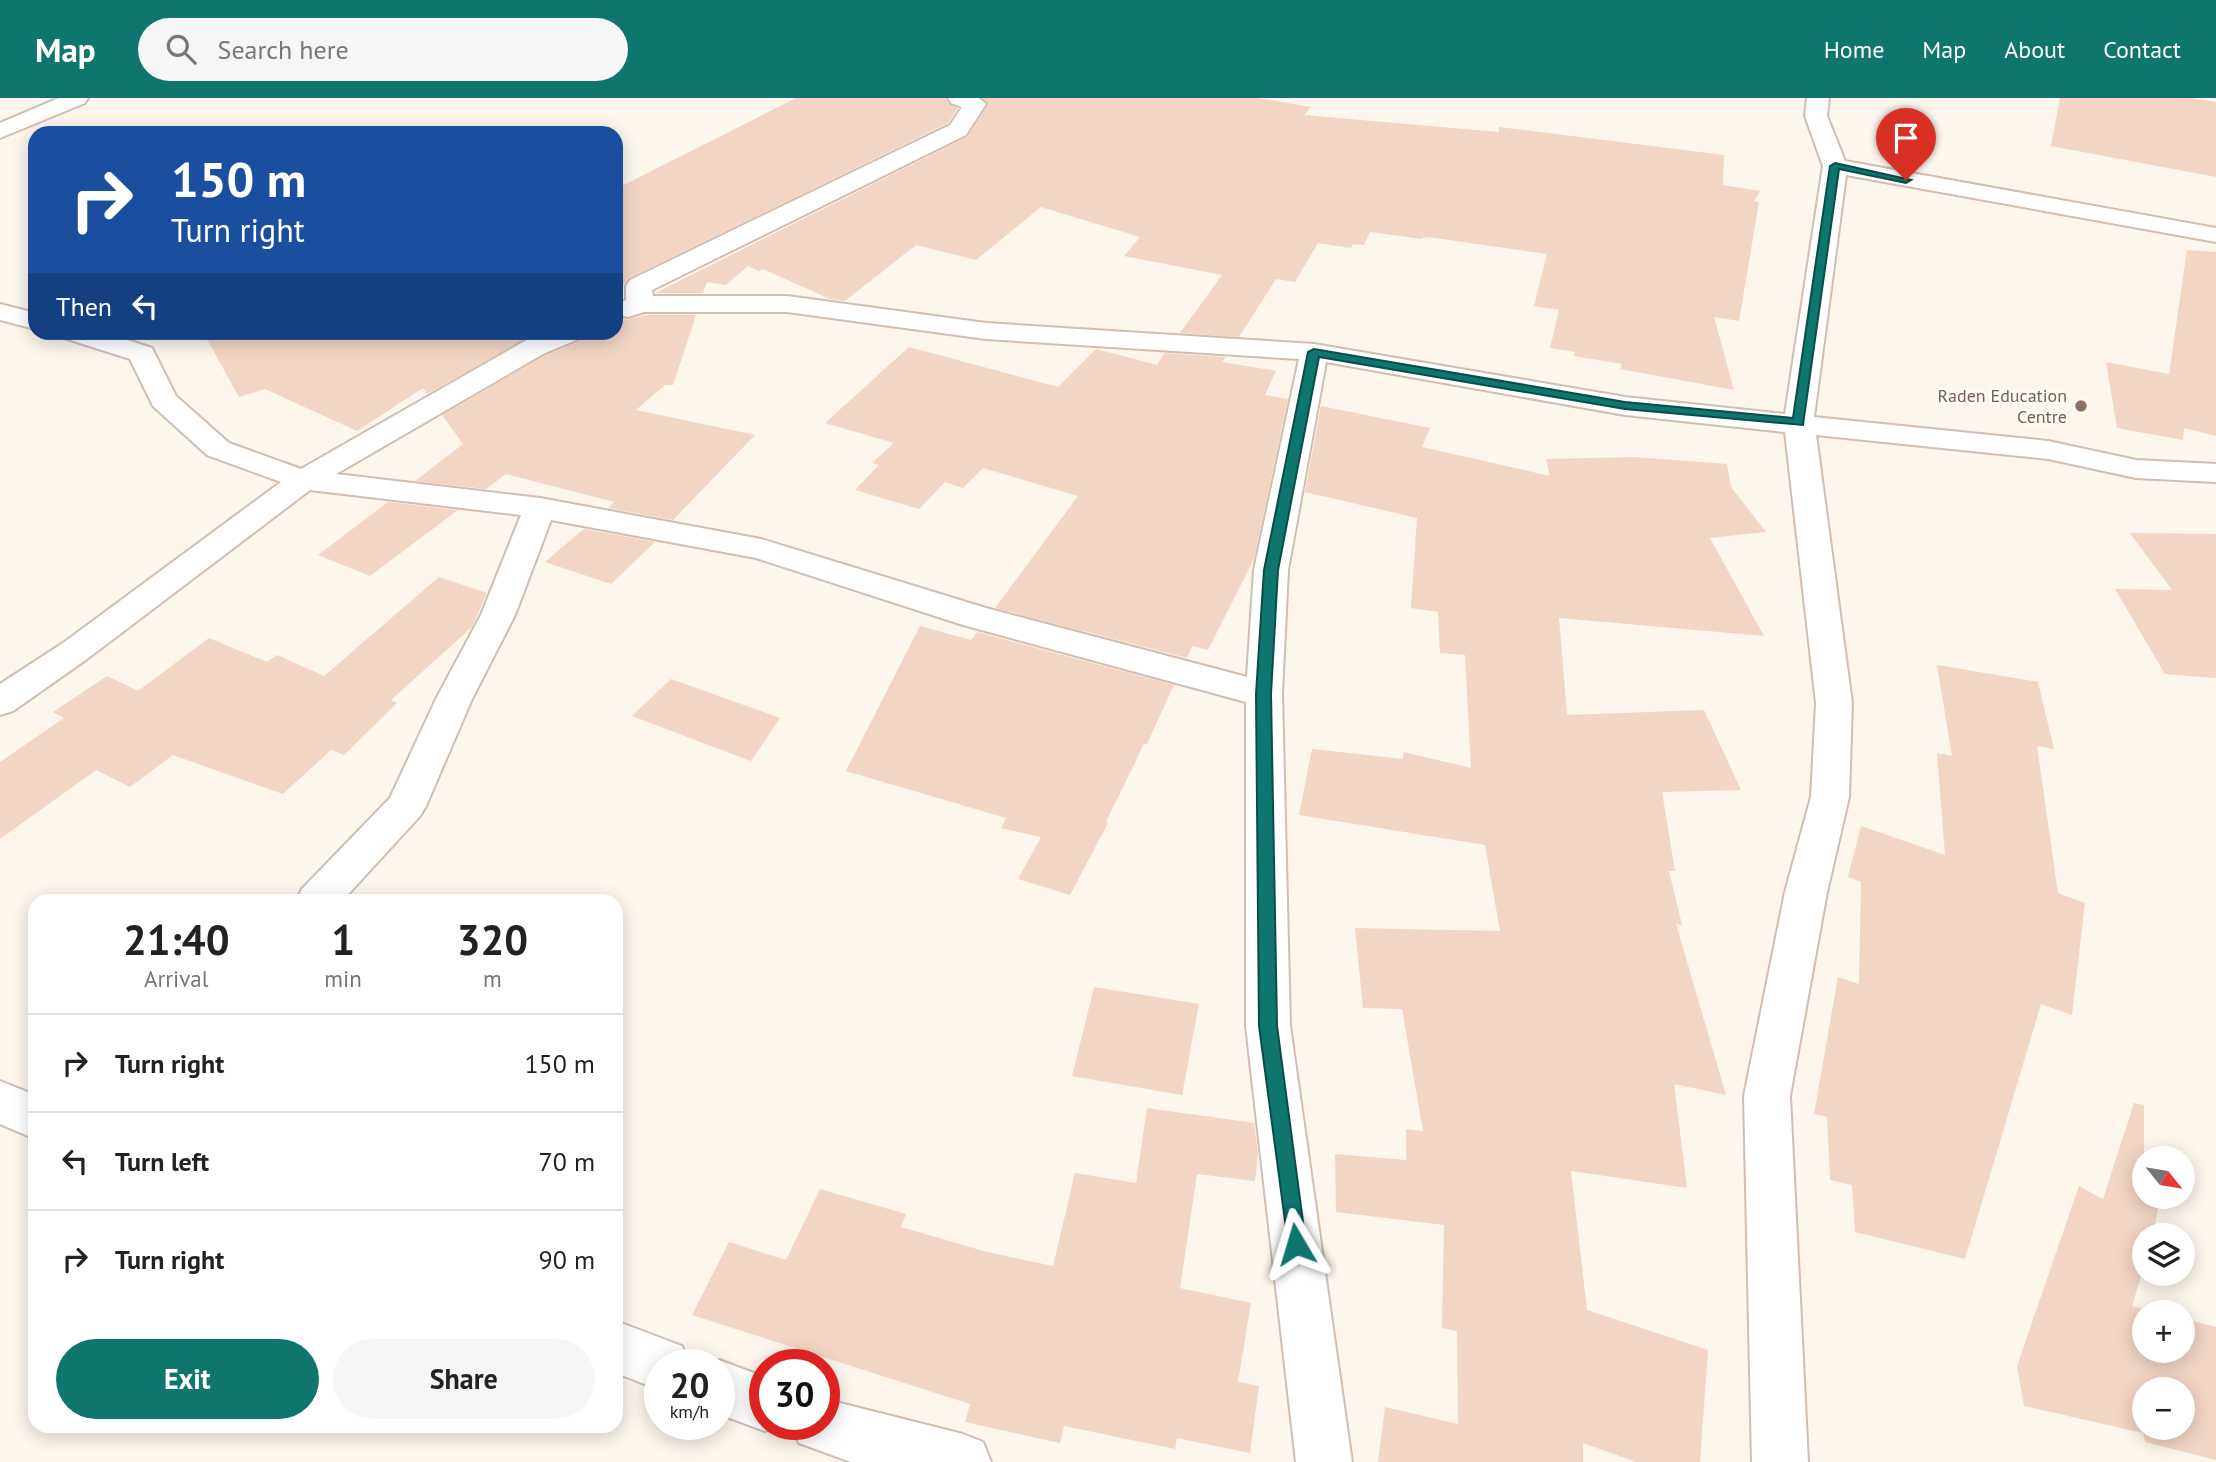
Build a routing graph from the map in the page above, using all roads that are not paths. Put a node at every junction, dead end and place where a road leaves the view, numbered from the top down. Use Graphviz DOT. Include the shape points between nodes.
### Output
graph roads {
  1 [pos="77,98"];
  2 [pos="959,98"];
  3 [pos="1818,98"];
  4 [pos="0,131"];
  5 [pos="1835,166"];
  6 [pos="2216,235"];
  7 [pos="623,283"];
  8 [pos="632,301"];
  9 [pos="0,312"];
  10 [pos="28,319"];
  11 [pos="99,340"];
  12 [pos="552,340"];
  13 [pos="1314,352"];
  14 [pos="1798,422"];
  15 [pos="2216,473"];
  16 [pos="304,480"];
  17 [pos="540,508"];
  18 [pos="1264,694"];
  19 [pos="0,702"];
  20 [pos="324,894"];
  21 [pos="0,1101"];
  22 [pos="28,1115"];
  23 [pos="623,1350"];
  24 [pos="644,1358"];
  25 [pos="832,1440"];
  26 [pos="963,1462"];
  27 [pos="1324,1462"];
  28 [pos="1780,1462"];
  1 -- 4 [label="street"];
  2 -- 8 [label="street" via="975,104 958,130"];
  3 -- 5 [label="street" via="1816,116"];
  5 -- 6 [label="street"];
  5 -- 14 [label="street"];
  7 -- 8 [label="street"];
  8 -- 13 [label="street" via="787,304 986,331"];
  9 -- 10 [label="street"];
  11 -- 16 [label="street" via="142,354 163,400 218,449"];
  12 -- 16 [label="street"];
  13 -- 14 [label="street" via="1625,406"];
  13 -- 18 [label="street" via="1271,570"];
  14 -- 15 [label="street" via="2048,450 2136,469"];
  14 -- 28 [label="street" via="1834,703 1830,797 1766,1096"];
  16 -- 17 [label="street"];
  16 -- 19 [label="street"];
  17 -- 18 [label="street" via="761,549 975,617"];
  17 -- 20 [label="street" via="498,615 406,806"];
  18 -- 27 [label="street" via="1268,1026"];
  21 -- 22 [label="street"];
  23 -- 24 [label="street"];
  25 -- 26 [label="street"];
}
